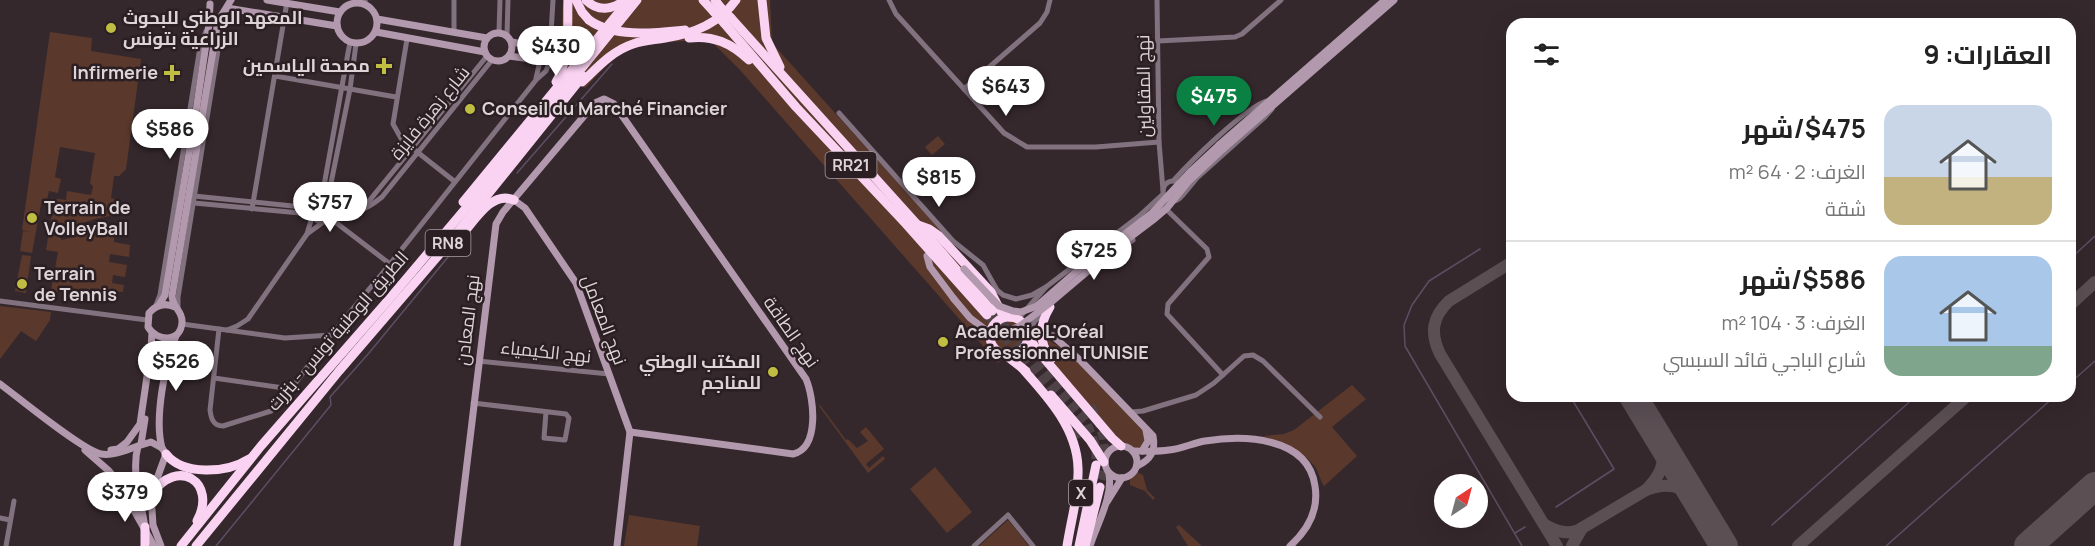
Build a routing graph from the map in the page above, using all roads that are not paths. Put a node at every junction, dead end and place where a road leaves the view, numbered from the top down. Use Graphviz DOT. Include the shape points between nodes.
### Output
graph roads {
  1 [pos="231,0"];
  2 [pos="267,0"];
  3 [pos="454,0"];
  4 [pos="500,0"];
  5 [pos="508,0"];
  6 [pos="553,0"];
  7 [pos="568,0"];
  8 [pos="576,0"];
  9 [pos="586,0"];
  10 [pos="627,0"];
  11 [pos="637,0"];
  12 [pos="645,0"];
  13 [pos="703,0"];
  14 [pos="731,0"];
  15 [pos="736,0"];
  16 [pos="762,0"];
  17 [pos="889,0"];
  18 [pos="1050,0"];
  19 [pos="1157,0"];
  20 [pos="1281,0"];
  21 [pos="1386,0"];
  22 [pos="1394,0"];
  23 [pos="209,2"];
  24 [pos="287,2"];
  25 [pos="362,2"];
  26 [pos="717,6"];
  27 [pos="225,9"];
  28 [pos="340,12"];
  29 [pos="285,17"];
  30 [pos="377,19"];
  31 [pos="728,20"];
  32 [pos="337,26"];
  33 [pos="376,32"];
  34 [pos="454,32"];
  35 [pos="503,34"];
  36 [pos="215,37"];
  37 [pos="487,38"];
  38 [pos="665,38"];
  39 [pos="407,39"];
  40 [pos="1158,41"];
  41 [pos="512,42"];
  42 [pos="353,43"];
  43 [pos="546,49"];
  44 [pos="488,56"];
  45 [pos="509,57"];
  46 [pos="551,59"];
  47 [pos="539,61"];
  48 [pos="275,76"];
  49 [pos="536,80"];
  50 [pos="346,89"];
  51 [pos="964,89"];
  52 [pos="569,94"];
  53 [pos="396,97"];
  54 [pos="600,100"];
  55 [pos="1273,102"];
  56 [pos="808,105"];
  57 [pos="796,107"];
  58 [pos="537,111"];
  59 [pos="838,113"];
  60 [pos="1159,142"];
  61 [pos="1221,147"];
  62 [pos="415,151"];
  63 [pos="1160,171"];
  64 [pos="1173,181"];
  65 [pos="454,182"];
  66 [pos="1163,192"];
  67 [pos="1183,195"];
  68 [pos="194,196"];
  69 [pos="514,200"];
  70 [pos="1177,201"];
  71 [pos="194,203"];
  72 [pos="324,203"];
  73 [pos="253,205"];
  74 [pos="1168,211"];
  75 [pos="312,213"];
  76 [pos="331,215"];
  77 [pos="322,223"];
  78 [pos="906,224"];
  79 [pos="917,225"];
  80 [pos="307,234"];
  81 [pos="932,241"];
  82 [pos="443,250"];
  83 [pos="428,253"];
  84 [pos="927,256"];
  85 [pos="390,264"];
  86 [pos="983,265"];
  87 [pos="974,274"];
  88 [pos="994,286"];
  89 [pos="1046,287"];
  90 [pos="0,301"];
  91 [pos="156,306"];
  92 [pos="1050,307"];
  93 [pos="177,309"];
  94 [pos="1013,318"];
  95 [pos="147,321"];
  96 [pos="182,324"];
  97 [pos="223,330"];
  98 [pos="991,330"];
  99 [pos="153,335"];
  100 [pos="331,335"];
  101 [pos="1028,335"];
  102 [pos="1053,336"];
  103 [pos="174,337"];
  104 [pos="1004,354"];
  105 [pos="478,361"];
  106 [pos="1022,368"];
  107 [pos="609,374"];
  108 [pos="1223,375"];
  109 [pos="214,378"];
  110 [pos="0,384"];
  111 [pos="291,389"];
  112 [pos="473,403"];
  113 [pos="1091,406"];
  114 [pos="1149,409"];
  115 [pos="546,412"];
  116 [pos="1131,412"];
  117 [pos="1320,417"];
  118 [pos="1144,425"];
  119 [pos="630,432"];
  120 [pos="75,439"];
  121 [pos="1079,440"];
  122 [pos="84,444"];
  123 [pos="139,445"];
  124 [pos="261,446"];
  125 [pos="1121,446"];
  126 [pos="1154,450"];
  127 [pos="164,451"];
  128 [pos="1132,451"];
  129 [pos="1142,451"];
  130 [pos="1100,463"];
  131 [pos="1137,466"];
  132 [pos="1109,473"];
  133 [pos="1122,478"];
  134 [pos="1100,486"];
  135 [pos="151,495"];
  136 [pos="128,497"];
  137 [pos="14,501"];
  138 [pos="1104,507"];
  139 [pos="0,518"];
  140 [pos="10,520"];
  141 [pos="216,522"];
  142 [pos="145,527"];
  143 [pos="190,535"];
  144 [pos="145,543"];
  145 [pos="6,546"];
  146 [pos="154,546"];
  147 [pos="161,546"];
  148 [pos="181,546"];
  149 [pos="196,546"];
  150 [pos="201,546"];
  151 [pos="457,546"];
  152 [pos="617,546"];
  153 [pos="974,546"];
  154 [pos="1033,546"];
  155 [pos="1066,546"];
  156 [pos="1071,546"];
  157 [pos="1079,546"];
  158 [pos="1085,546"];
  159 [pos="1090,546"];
  160 [pos="1290,546"];
  1 -- 27 [label="street"];
  2 -- 24 [label="street"];
  3 -- 34 [label="street"];
  4 -- 35 [label="street"];
  5 -- 35 [label="street"];
  6 -- 43 [label="street" via="551,38"];
  7 -- 58 [label="highway" via="565,62"];
  8 -- 14 [label="highway, bridge" via="589,20 616,32 685,30 714,17"];
  9 -- 10 [label="highway" via="604,9"];
  10 -- 58 [label="highway, RN8"];
  11 -- 83 [label="highway, الطريق الوطنية تونس - بنزرت / RN8"];
  12 -- 52 [label="highway, الطريق الوطنية تونس - بنزرت / RN8"];
  13 -- 26 [label="highway, RR21"];
  15 -- 38 [label="highway" via="713,23"];
  16 -- 56 [label="highway" via="763,27 770,51"];
  17 -- 51 [label="street" via="896,14"];
  18 -- 51 [label="street" via="1040,23"];
  19 -- 40 [label="street, نهج المقاولين"];
  20 -- 40 [label="street" via="1234,37"];
  21 -- 55 [label="street"];
  22 -- 55 [label="street"];
  23 -- 27 [label="street" via="216,9"];
  23 -- 91 [label="street" via="209,24 165,295"];
  24 -- 28 [label="street"];
  24 -- 29 [label="street"];
  25 -- 28 [label="street"];
  25 -- 30 [label="street"];
  26 -- 31 [label="highway, RR21, bridge"];
  27 -- 29 [label="street"];
  27 -- 36 [label="street"];
  28 -- 32 [label="street"];
  29 -- 32 [label="street"];
  29 -- 48 [label="street"];
  30 -- 33 [label="street"];
  30 -- 34 [label="street"];
  31 -- 56 [label="highway, RR21"];
  31 -- 57 [label="highway, RR21"];
  32 -- 42 [label="street" via="344,39"];
  33 -- 39 [label="street"];
  33 -- 42 [label="street" via="368,41"];
  34 -- 37 [label="street"];
  35 -- 37 [label="street"];
  35 -- 41 [label="street"];
  36 -- 68 [label="street" via="218,50"];
  36 -- 93 [label="street" via="174,284 172,301"];
  37 -- 44 [label="street" via="484,47"];
  38 -- 52 [label="highway" via="644,40 621,49"];
  38 -- 57 [label="highway" via="710,37 728,44 739,50"];
  39 -- 44 [label="street"];
  39 -- 53 [label="street"];
  40 -- 60 [label="street, نهج المقاولين"];
  41 -- 43 [label="street"];
  41 -- 45 [label="street"];
  42 -- 50 [label="street"];
  43 -- 46 [label="street"];
  43 -- 47 [label="street" via="537,53"];
  44 -- 45 [label="street" via="501,61"];
  44 -- 62 [label="street, شارع زهرة فايزة"];
  45 -- 47 [label="street"];
  46 -- 47 [label="street"];
  46 -- 49 [label="street"];
  47 -- 49 [label="street"];
  48 -- 50 [label="street"];
  48 -- 73 [label="street"];
  49 -- 65 [label="street"];
  50 -- 53 [label="street"];
  50 -- 72 [label="street"];
  51 -- 60 [label="street" via="1004,133 1027,147"];
  52 -- 82 [label="highway, الطريق الوطنية تونس - بنزرت / RN8"];
  53 -- 62 [label="street" via="393,124 397,135"];
  54 -- 69 [label="street, نهج المعادن"];
  54 -- 119 [label="street, نهج الطاقة" via="614,104 806,379 811,398 810,438 804,449 793,454"];
  55 -- 61 [label="street"];
  55 -- 64 [label="street" via="1262,103 1248,112"];
  55 -- 67 [label="street" via="1264,118"];
  56 -- 79 [label="highway, RR21"];
  57 -- 78 [label="highway, RR21"];
  58 -- 83 [label="highway, RN8" via="438,233"];
  59 -- 86 [label="street" via="953,241"];
  60 -- 63 [label="street, نهج المقاولين"];
  61 -- 81 [label="street, bridge" via="1191,171 1152,213 1037,306 1021,312 999,306"];
  61 -- 84 [label="street, bridge" via="1167,208 1020,326 1008,331 986,330 970,318 930,267"];
  62 -- 65 [label="street"];
  62 -- 76 [label="street, شارع زهرة فايزة" via="371,206 345,216"];
  63 -- 64 [label="street"];
  63 -- 66 [label="street, نهج المقاولين"];
  64 -- 66 [label="street" via="1165,184"];
  64 -- 67 [label="street" via="1182,186"];
  65 -- 85 [label="street"];
  66 -- 70 [label="street" via="1169,201"];
  66 -- 89 [label="street" via="1138,217"];
  67 -- 70 [label="street"];
  68 -- 71 [label="street"];
  68 -- 73 [label="street"];
  69 -- 82 [label="highway" via="493,201"];
  69 -- 105 [label="street, نهج المعادن" via="499,218 495,231"];
  69 -- 107 [label="street, نهج المعامل" via="525,208 574,279"];
  70 -- 74 [label="street"];
  71 -- 73 [label="street"];
  71 -- 93 [label="street"];
  72 -- 75 [label="street"];
  72 -- 76 [label="street"];
  73 -- 75 [label="street"];
  74 -- 92 [label="street"];
  74 -- 108 [label="street" via="1208,249 1209,257 1168,304 1167,314"];
  75 -- 77 [label="street"];
  75 -- 80 [label="street"];
  76 -- 77 [label="street, شارع زهرة فايزة"];
  76 -- 85 [label="street"];
  77 -- 80 [label="street, شارع زهرة فايزة"];
  78 -- 81 [label="highway, RR21" via="989,313"];
  78 -- 84 [label="highway"];
  79 -- 81 [label="highway, RR21"];
  79 -- 87 [label="highway" via="939,236"];
  80 -- 97 [label="street" via="248,319"];
  82 -- 141 [label="highway, الطريق الوطنية تونس - بنزرت / RN8"];
  83 -- 124 [label="highway, الطريق الوطنية تونس - بنزرت / RN8"];
  84 -- 98 [label="highway"];
  85 -- 100 [label="street"];
  86 -- 87 [label="highway"];
  86 -- 88 [label="street"];
  87 -- 88 [label="highway"];
  87 -- 94 [label="highway" via="991,292 1001,312"];
  88 -- 89 [label="street" via="1003,295 1016,299"];
  89 -- 94 [label="street"];
  90 -- 95 [label="street"];
  91 -- 93 [label="street" via="170,304"];
  91 -- 95 [label="street"];
  92 -- 101 [label="street" via="1035,321"];
  92 -- 113 [label="highway" via="1041,330 1044,347"];
  93 -- 96 [label="street"];
  94 -- 98 [label="highway" via="998,321"];
  94 -- 101 [label="highway" via="1025,327"];
  95 -- 99 [label="street"];
  96 -- 97 [label="street"];
  96 -- 103 [label="street"];
  97 -- 100 [label="street" via="285,338"];
  97 -- 109 [label="street"];
  98 -- 104 [label="highway" via="992,345"];
  99 -- 103 [label="street" via="163,339"];
  99 -- 122 [label="street" via="137,430 118,449"];
  99 -- 123 [label="street" via="156,354"];
  100 -- 111 [label="street"];
  101 -- 104 [label="highway" via="1020,351"];
  101 -- 125 [label="highway"];
  102 -- 116 [label="street"];
  103 -- 127 [label="street" via="159,416"];
  104 -- 106 [label="highway, X"];
  105 -- 107 [label="street, نهج الكيمياء"];
  105 -- 112 [label="street, نهج المعادن"];
  106 -- 130 [label="highway, X" via="1056,399 1090,440"];
  106 -- 155 [label="highway" via="1066,425 1076,451 1078,479"];
  107 -- 119 [label="street, نهج المعامل"];
  108 -- 114 [label="street" via="1196,395"];
  108 -- 117 [label="street" via="1244,356 1258,357"];
  109 -- 111 [label="street"];
  109 -- 111 [label="street" via="210,410 213,422 219,426 269,412"];
  110 -- 120 [label="street"];
  112 -- 115 [label="street"];
  112 -- 151 [label="street, نهج المعادن"];
  114 -- 116 [label="street"];
  114 -- 118 [label="street"];
  115 -- 115 [label="street" via="568,416 565,440 544,438"];
  116 -- 118 [label="street"];
  118 -- 126 [label="street" via="1153,436"];
  118 -- 129 [label="street" via="1148,441"];
  119 -- 152 [label="street"];
  120 -- 122 [label="street"];
  120 -- 136 [label="street" via="109,471"];
  121 -- 156 [label="highway, X" via="1084,470"];
  122 -- 123 [label="street" via="99,454"];
  123 -- 127 [label="street" via="152,442"];
  123 -- 142 [label="street" via="135,471"];
  124 -- 127 [label="highway" via="241,464 217,469 183,467 171,461"];
  124 -- 143 [label="highway, الطريق الوطنية تونس - بنزرت / RN8"];
  125 -- 128 [label="street"];
  125 -- 130 [label="street" via="1110,450"];
  126 -- 129 [label="street"];
  126 -- 131 [label="street" via="1148,460"];
  126 -- 160 [label="street" via="1232,439 1278,444 1294,451 1310,468 1316,500 1309,525"];
  127 -- 135 [label="street"];
  128 -- 129 [label="street"];
  128 -- 131 [label="street"];
  130 -- 132 [label="street"];
  130 -- 157 [label="highway, X"];
  131 -- 133 [label="street" via="1130,476"];
  132 -- 133 [label="street"];
  132 -- 138 [label="street"];
  133 -- 138 [label="street"];
  134 -- 158 [label="highway"];
  135 -- 143 [label="highway" via="172,476 187,477 198,484 203,509"];
  135 -- 147 [label="street" via="153,525"];
  136 -- 142 [label="street"];
  136 -- 144 [label="street"];
  137 -- 140 [label="street"];
  138 -- 159 [label="street"];
  139 -- 140 [label="street"];
  140 -- 145 [label="street"];
  141 -- 149 [label="highway, الطريق الوطنية تونس - بنزرت / RN8"];
  141 -- 150 [label="highway"];
  142 -- 144 [label="highway"];
  142 -- 146 [label="street"];
  143 -- 148 [label="highway, الطريق الوطنية تونس - بنزرت / RN8"];
  153 -- 154 [label="street" via="1008,515"];
}
